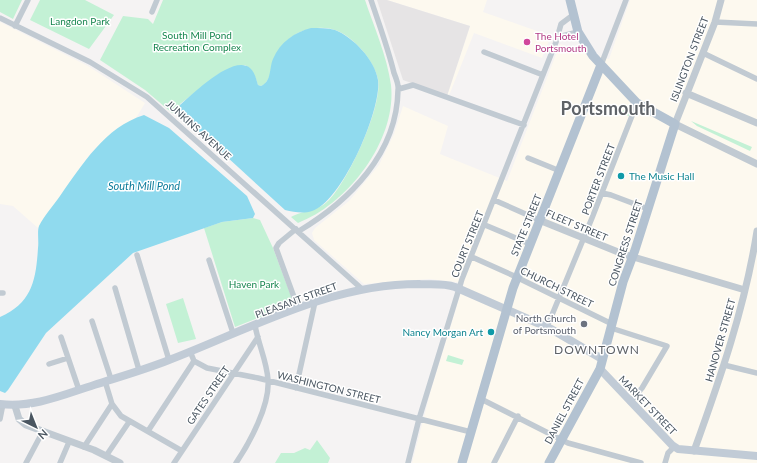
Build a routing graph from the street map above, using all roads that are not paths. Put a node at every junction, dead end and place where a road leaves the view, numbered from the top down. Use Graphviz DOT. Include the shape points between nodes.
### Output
graph roads {
  1 [pos="28,0"];
  2 [pos="157,0"];
  3 [pos="370,0"];
  4 [pos="570,0"];
  5 [pos="626,0"];
  6 [pos="721,0"];
  7 [pos="152,12"];
  8 [pos="573,15"];
  9 [pos="0,18"];
  10 [pos="715,22"];
  11 [pos="757,24"];
  12 [pos="16,26"];
  13 [pos="578,32"];
  14 [pos="558,36"];
  15 [pos="484,52"];
  16 [pos="703,53"];
  17 [pos="601,65"];
  18 [pos="757,72"];
  19 [pos="543,75"];
  20 [pos="612,77"];
  21 [pos="756,78"];
  22 [pos="593,86"];
  23 [pos="399,90"];
  24 [pos="686,94"];
  25 [pos="637,103"];
  26 [pos="757,123"];
  27 [pos="675,124"];
  28 [pos="524,125"];
  29 [pos="528,158"];
  30 [pos="757,164"];
  31 [pos="560,171"];
  32 [pos="602,193"];
  33 [pos="494,200"];
  34 [pos="648,209"];
  35 [pos="539,220"];
  36 [pos="485,225"];
  37 [pos="298,230"];
  38 [pos="757,231"];
  39 [pos="584,239"];
  40 [pos="530,244"];
  41 [pos="755,251"];
  42 [pos="137,255"];
  43 [pos="472,257"];
  44 [pos="632,257"];
  45 [pos="209,260"];
  46 [pos="517,277"];
  47 [pos="115,288"];
  48 [pos="459,288"];
  49 [pos="362,289"];
  50 [pos="745,290"];
  51 [pos="559,298"];
  52 [pos="315,302"];
  53 [pos="298,308"];
  54 [pos="508,309"];
  55 [pos="92,321"];
  56 [pos="255,325"];
  57 [pos="612,326"];
  58 [pos="547,327"];
  59 [pos="233,333"];
  60 [pos="61,337"];
  61 [pos="258,337"];
  62 [pos="190,351"];
  63 [pos="68,358"];
  64 [pos="602,359"];
  65 [pos="169,360"];
  66 [pos="194,361"];
  67 [pos="49,364"];
  68 [pos="724,365"];
  69 [pos="600,369"];
  70 [pos="139,370"];
  71 [pos="234,373"];
  72 [pos="757,373"];
  73 [pos="108,380"];
  74 [pos="269,382"];
  75 [pos="296,388"];
  76 [pos="79,390"];
  77 [pos="481,399"];
  78 [pos="630,402"];
  79 [pos="2,404"];
  80 [pos="112,404"];
  81 [pos="15,406"];
  82 [pos="518,416"];
  83 [pos="0,419"];
  84 [pos="419,419"];
  85 [pos="129,422"];
  86 [pos="148,431"];
  87 [pos="42,432"];
  88 [pos="471,432"];
  89 [pos="561,439"];
  90 [pos="69,442"];
  91 [pos="84,446"];
  92 [pos="674,447"];
  93 [pos="182,451"];
  94 [pos="694,451"];
  95 [pos="106,456"];
  96 [pos="757,456"];
  97 [pos="116,462"];
  98 [pos="26,463"];
  99 [pos="60,463"];
  100 [pos="174,463"];
  101 [pos="236,463"];
  102 [pos="408,463"];
  103 [pos="462,463"];
  104 [pos="494,463"];
  105 [pos="549,463"];
  106 [pos="641,463"];
  107 [pos="665,463"];
  1 -- 12 [label="street"];
  2 -- 7 [label="street"];
  3 -- 23 [label="street"];
  4 -- 8 [label="main road"];
  5 -- 17 [label="street, STATE STREET"];
  6 -- 10 [label="street, ISLINGTON STREET"];
  8 -- 13 [label="main road"];
  8 -- 14 [label="street, COURT STREET" via="560,24"];
  9 -- 12 [label="street, JUNKINS AVENUE"];
  10 -- 11 [label="street"];
  10 -- 16 [label="street, ISLINGTON STREET"];
  12 -- 37 [label="street, JUNKINS AVENUE" via="90,62 147,97"];
  13 -- 14 [label="street"];
  13 -- 17 [label="main road"];
  14 -- 19 [label="street, COURT STREET"];
  15 -- 19 [label="street"];
  16 -- 21 [label="street"];
  16 -- 24 [label="street, ISLINGTON STREET"];
  17 -- 20 [label="main road"];
  17 -- 22 [label="main road, STATE STREET"];
  18 -- 21 [label="street"];
  19 -- 28 [label="street, COURT STREET"];
  20 -- 22 [label="main road" via="604,75"];
  20 -- 25 [label="main road"];
  22 -- 31 [label="main road, STATE STREET"];
  23 -- 28 [label="street" via="412,86"];
  23 -- 37 [label="street" via="390,131 370,170 356,188 339,203"];
  24 -- 26 [label="street"];
  24 -- 27 [label="street, ISLINGTON STREET"];
  25 -- 27 [label="main road"];
  25 -- 32 [label="street, PORTER STREET"];
  27 -- 30 [label="street"];
  27 -- 34 [label="main road, CONGRESS STREET"];
  28 -- 33 [label="street, COURT STREET"];
  29 -- 31 [label="street"];
  31 -- 35 [label="main road, STATE STREET"];
  32 -- 34 [label="street"];
  32 -- 39 [label="street, PORTER STREET"];
  33 -- 35 [label="street, FLEET STREET"];
  33 -- 36 [label="street, COURT STREET"];
  34 -- 44 [label="main road, CONGRESS STREET"];
  35 -- 39 [label="street, FLEET STREET"];
  35 -- 40 [label="main road, STATE STREET"];
  36 -- 40 [label="street"];
  36 -- 43 [label="street, COURT STREET"];
  37 -- 49 [label="street, JUNKINS AVENUE"];
  37 -- 53 [label="street" via="276,248"];
  38 -- 41 [label="street, HANOVER STREET"];
  39 -- 44 [label="street, FLEET STREET"];
  39 -- 51 [label="street, PORTER STREET"];
  40 -- 46 [label="main road, STATE STREET"];
  41 -- 50 [label="street, HANOVER STREET"];
  42 -- 65 [label="street"];
  43 -- 46 [label="street, CHURCH STREET"];
  43 -- 48 [label="street, COURT STREET"];
  44 -- 50 [label="street, FLEET STREET"];
  44 -- 57 [label="main road, CONGRESS STREET"];
  45 -- 59 [label="street"];
  46 -- 51 [label="street, CHURCH STREET"];
  46 -- 54 [label="main road, STATE STREET"];
  47 -- 70 [label="street"];
  48 -- 49 [label="main road, PLEASANT STREET" via="410,284"];
  48 -- 54 [label="main road, PLEASANT STREET"];
  48 -- 84 [label="street, COURT STREET"];
  49 -- 52 [label="main road, PLEASANT STREET"];
  50 -- 68 [label="street, HANOVER STREET"];
  51 -- 57 [label="street, CHURCH STREET"];
  51 -- 58 [label="street, PORTER STREET"];
  52 -- 53 [label="main road, PLEASANT STREET"];
  52 -- 75 [label="street"];
  53 -- 56 [label="main road, PLEASANT STREET"];
  54 -- 58 [label="main road, PLEASANT STREET"];
  54 -- 77 [label="main road, STATE STREET"];
  55 -- 73 [label="street"];
  56 -- 59 [label="main road, PLEASANT STREET"];
  56 -- 61 [label="street"];
  57 -- 64 [label="main road, CONGRESS STREET"];
  57 -- 78 [label="street, CHURCH STREET" via="667,346 642,388"];
  58 -- 64 [label="main road, PLEASANT STREET"];
  59 -- 62 [label="main road, PLEASANT STREET"];
  60 -- 63 [label="street"];
  61 -- 71 [label="street, GATES STREET"];
  61 -- 74 [label="street"];
  62 -- 65 [label="main road, PLEASANT STREET"];
  62 -- 66 [label="street"];
  63 -- 67 [label="street"];
  63 -- 76 [label="street"];
  64 -- 69 [label="main road, CONGRESS STREET"];
  65 -- 70 [label="main road, PLEASANT STREET"];
  66 -- 71 [label="street, WASHINGTON STREET" via="207,368"];
  66 -- 86 [label="street"];
  68 -- 72 [label="street"];
  68 -- 94 [label="street, HANOVER STREET"];
  69 -- 78 [label="main road, MARKET STREET"];
  69 -- 89 [label="main road, DANIEL STREET"];
  70 -- 73 [label="main road, PLEASANT STREET"];
  71 -- 74 [label="street, WASHINGTON STREET"];
  71 -- 93 [label="street, GATES STREET"];
  73 -- 76 [label="main road, PLEASANT STREET"];
  73 -- 80 [label="street"];
  74 -- 75 [label="street, WASHINGTON STREET"];
  74 -- 101 [label="street" via="261,415 248,445"];
  75 -- 84 [label="street, WASHINGTON STREET"];
  76 -- 81 [label="main road, PLEASANT STREET" via="33,404"];
  77 -- 82 [label="street"];
  77 -- 88 [label="main road, STATE STREET"];
  78 -- 92 [label="main road, MARKET STREET"];
  79 -- 81 [label="main road, PLEASANT STREET"];
  79 -- 83 [label="street"];
  80 -- 85 [label="street" via="116,412"];
  80 -- 91 [label="street"];
  81 -- 87 [label="street" via="22,422"];
  82 -- 89 [label="street"];
  82 -- 104 [label="street"];
  84 -- 88 [label="street, WASHINGTON STREET"];
  84 -- 102 [label="street, COURT STREET"];
  85 -- 86 [label="street"];
  85 -- 95 [label="street"];
  86 -- 93 [label="street"];
  87 -- 90 [label="street"];
  87 -- 98 [label="street"];
  88 -- 103 [label="main road, STATE STREET"];
  89 -- 105 [label="main road, DANIEL STREET"];
  89 -- 106 [label="street" via="592,451"];
  90 -- 91 [label="street"];
  90 -- 99 [label="street"];
  91 -- 95 [label="street"];
  92 -- 94 [label="main road, MARKET STREET"];
  92 -- 107 [label="street" via="668,453"];
  93 -- 100 [label="street, GATES STREET"];
  94 -- 96 [label="main road, MARKET STREET"];
  95 -- 97 [label="street"];
}
